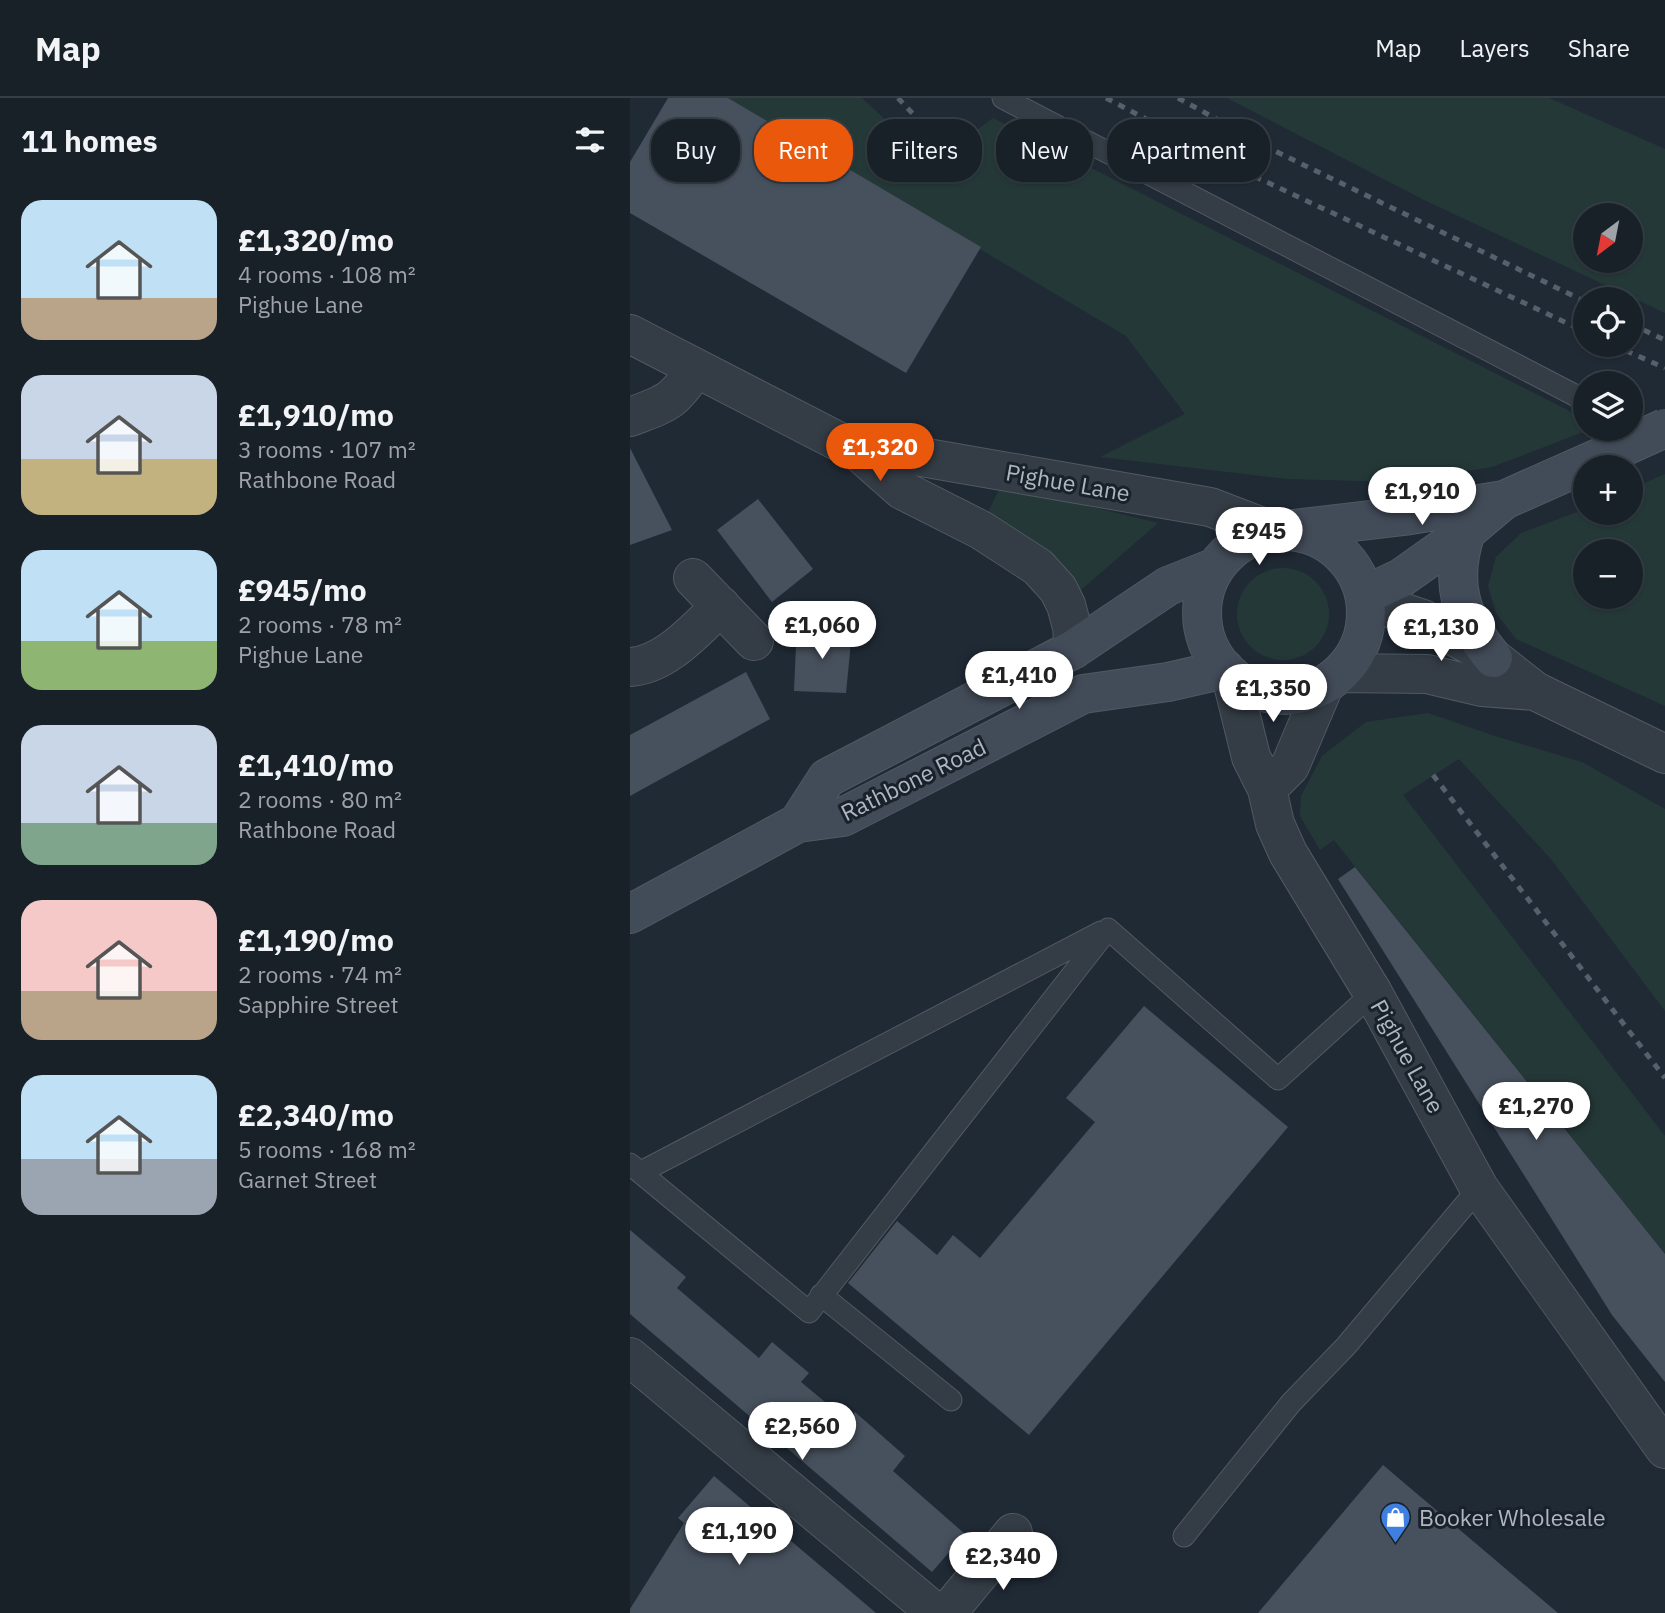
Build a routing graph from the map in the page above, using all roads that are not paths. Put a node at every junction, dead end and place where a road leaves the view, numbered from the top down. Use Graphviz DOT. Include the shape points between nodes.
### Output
graph roads {
  1 [pos="1003,98"];
  2 [pos="630,334"];
  3 [pos="695,369"];
  4 [pos="1573,394"];
  5 [pos="630,416"];
  6 [pos="1665,428"];
  7 [pos="1643,433"];
  8 [pos="1643,438"];
  9 [pos="1616,441"];
  10 [pos="1665,441"];
  11 [pos="859,452"];
  12 [pos="1504,500"];
  13 [pos="1279,531"];
  14 [pos="1466,531"];
  15 [pos="1216,567"];
  16 [pos="693,578"];
  17 [pos="1365,598"];
  18 [pos="721,606"];
  19 [pos="754,641"];
  20 [pos="1074,649"];
  21 [pos="1493,658"];
  22 [pos="630,667"];
  23 [pos="1228,673"];
  24 [pos="1333,679"];
  25 [pos="1535,691"];
  26 [pos="1665,754"];
  27 [pos="1267,789"];
  28 [pos="799,823"];
  29 [pos="630,914"];
  30 [pos="1108,929"];
  31 [pos="1373,993"];
  32 [pos="635,1168"];
  33 [pos="1479,1188"];
  34 [pos="821,1295"];
  35 [pos="630,1357"];
  36 [pos="951,1401"];
  37 [pos="1665,1449"];
  38 [pos="1013,1533"];
  39 [pos="1184,1536"];
  40 [pos="936,1613"];
  41 [pos="947,1613"];
  1 -- 4 [label="lane"];
  2 -- 3 [label="street, Pighue Lane"];
  3 -- 5 [label="street" via="668,403"];
  3 -- 11 [label="street, Pighue Lane"];
  6 -- 7 [label="main road, bridge"];
  8 -- 10 [label="lane"];
  9 -- 12 [label="main road"];
  11 -- 13 [label="street, Pighue Lane" via="917,456 1210,507"];
  11 -- 20 [label="street, Pighue Lane" via="902,490 981,530 1038,567 1066,605"];
  12 -- 13 [label="main road"];
  12 -- 14 [label="main road"];
  13 -- 15 [label="main road" via="1251,537 1231,549"];
  13 -- 17 [label="main road" via="1312,535 1336,548 1354,569"];
  14 -- 17 [label="main road"];
  14 -- 21 [label="main road" via="1457,568 1458,589 1474,635"];
  15 -- 20 [label="main road, Rathbone Road" via="1168,586"];
  15 -- 23 [label="main road" via="1204,592 1202,620 1209,647"];
  16 -- 18 [label="street"];
  17 -- 21 [label="street" via="1423,619"];
  17 -- 24 [label="main road" via="1366,626 1357,652"];
  18 -- 19 [label="street"];
  18 -- 22 [label="street" via="662,656"];
  20 -- 28 [label="main road, Rathbone Road" via="827,778"];
  21 -- 25 [label="street"];
  23 -- 24 [label="main road" via="1252,688 1276,695 1301,694"];
  23 -- 27 [label="street, Pighue Lane" via="1251,757"];
  23 -- 28 [label="main road, Rathbone Road" via="1083,694 843,817"];
  24 -- 25 [label="street" via="1427,674 1482,687"];
  24 -- 27 [label="street" via="1290,766"];
  25 -- 26 [label="street"];
  27 -- 31 [label="street, Pighue Lane" via="1288,853"];
  28 -- 29 [label="main road, Rathbone Road"];
  30 -- 31 [label="lane" via="1278,1079"];
  30 -- 32 [label="lane"];
  30 -- 34 [label="lane"];
  31 -- 33 [label="street, Pighue Lane"];
  32 -- 34 [label="lane" via="809,1312"];
  33 -- 37 [label="street, Pighue Lane"];
  33 -- 39 [label="lane" via="1346,1346 1291,1403"];
  34 -- 36 [label="lane"];
  35 -- 40 [label="street"];
  38 -- 41 [label="street"];
}
